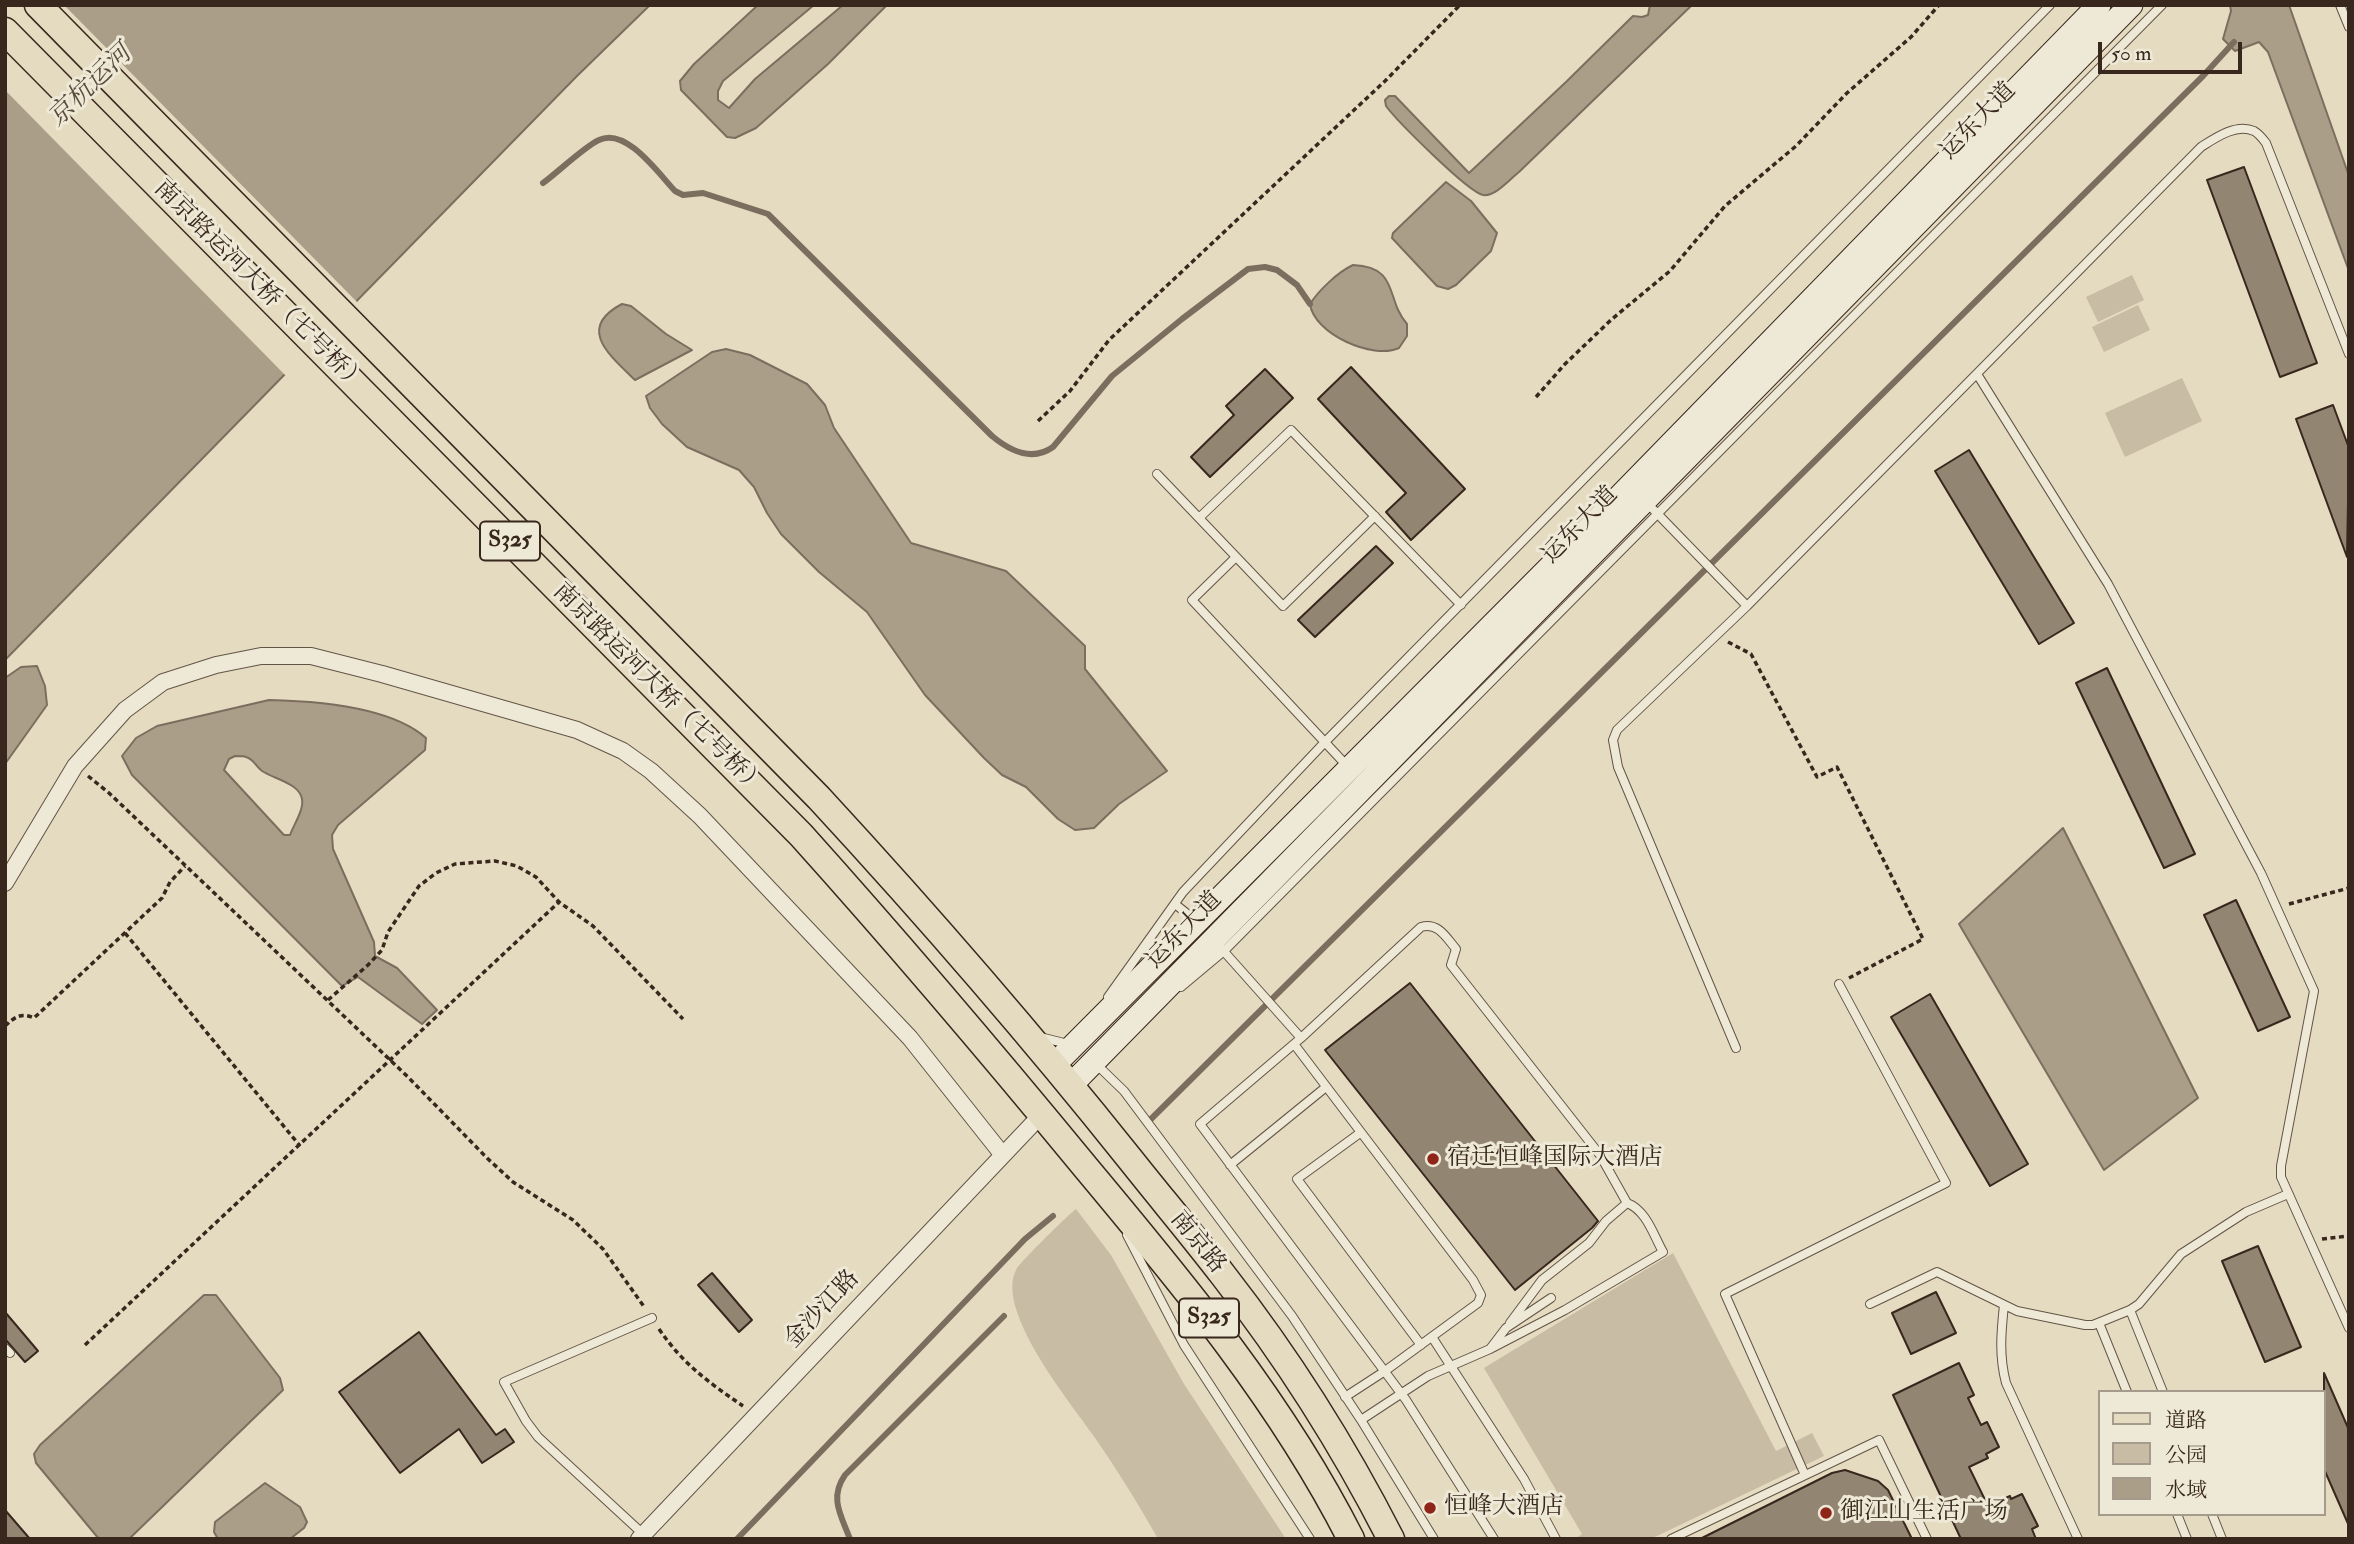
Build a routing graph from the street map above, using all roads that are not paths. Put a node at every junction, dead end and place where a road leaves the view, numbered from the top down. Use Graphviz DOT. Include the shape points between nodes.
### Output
graph roads {
  1 [pos="38,5"];
  2 [pos="2050,5"];
  3 [pos="2099,5"];
  4 [pos="2131,5"];
  5 [pos="2162,5"];
  6 [pos="2340,5"];
  7 [pos="2349,27"];
  8 [pos="5,31"];
  9 [pos="2349,355"];
  10 [pos="1977,374"];
  11 [pos="1157,474"];
  12 [pos="1651,507"];
  13 [pos="1375,516"];
  14 [pos="1199,518"];
  15 [pos="1236,557"];
  16 [pos="1461,605"];
  17 [pos="1747,607"];
  18 [pos="1325,742"];
  19 [pos="1348,767"];
  20 [pos="1365,785"];
  21 [pos="5,883"];
  22 [pos="1175,904"];
  23 [pos="1196,920"];
  24 [pos="1219,945"];
  25 [pos="1839,984"];
  26 [pos="1027,1033"];
  27 [pos="1298,1041"];
  28 [pos="1073,1045"];
  29 [pos="1736,1048"];
  30 [pos="1094,1062"];
  31 [pos="1001,1064"];
  32 [pos="1054,1065"];
  33 [pos="1071,1085"];
  34 [pos="1326,1087"];
  35 [pos="1042,1114"];
  36 [pos="1360,1133"];
  37 [pos="1002,1154"];
  38 [pos="1230,1165"];
  39 [pos="1101,1185"];
  40 [pos="2288,1194"];
  41 [pos="1627,1203"];
  42 [pos="1550,1298"];
  43 [pos="1870,1304"];
  44 [pos="2004,1305"];
  45 [pos="2130,1310"];
  46 [pos="652,1318"];
  47 [pos="2099,1323"];
  48 [pos="1506,1328"];
  49 [pos="2349,1328"];
  50 [pos="1432,1337"];
  51 [pos="1421,1345"];
  52 [pos="1490,1349"];
  53 [pos="1452,1366"];
  54 [pos="1385,1371"];
  55 [pos="2126,1390"];
  56 [pos="2162,1390"];
  57 [pos="1401,1392"];
  58 [pos="1346,1397"];
  59 [pos="1361,1420"];
  60 [pos="1805,1475"];
  61 [pos="2178,1516"];
  62 [pos="2214,1516"];
  63 [pos="641,1536"];
  64 [pos="1310,1539"];
  65 [pos="1351,1539"];
  66 [pos="1391,1539"];
  67 [pos="1434,1539"];
  68 [pos="1494,1539"];
  69 [pos="1556,1539"];
  70 [pos="1671,1539"];
  71 [pos="1927,1539"];
  72 [pos="2078,1539"];
  73 [pos="2187,1539"];
  74 [pos="2222,1539"];
  1 -- 26 [label="main road, 南京路运河大桥（七号桥） / S325" via="819,798"];
  2 -- 16 [label="lane"];
  3 -- 19 [label="main road, 运东大道" via="1589,528"];
  4 -- 12 [label="main road, 运东大道"];
  5 -- 12 [label="lane"];
  6 -- 7 [label="lane"];
  8 -- 31 [label="main road, 南京路运河大桥（七号桥） / S325" via="801,835"];
  9 -- 10 [label="lane" via="2266,143 2254,131 2240,130 2201,147"];
  10 -- 17 [label="lane"];
  10 -- 40 [label="lane" via="2108,584 2261,873 2314,991 2281,1166"];
  11 -- 14 [label="lane"];
  12 -- 17 [label="lane"];
  12 -- 20 [label="main road, 运东大道"];
  12 -- 24 [label="lane"];
  13 -- 14 [label="lane" via="1291,430"];
  13 -- 15 [label="lane" via="1283,606"];
  13 -- 16 [label="lane"];
  14 -- 15 [label="lane"];
  15 -- 18 [label="lane" via="1192,600"];
  16 -- 18 [label="lane"];
  17 -- 29 [label="lane" via="1617,730 1613,740 1618,767"];
  18 -- 19 [label="lane"];
  18 -- 22 [label="lane"];
  19 -- 20 [label="lane"];
  19 -- 23 [label="main road, 运东大道"];
  20 -- 24 [label="main road, 运东大道"];
  21 -- 37 [label="street" via="75,766 125,710 163,682 216,665 261,656 310,656 577,730 623,751 700,816 910,1038"];
  22 -- 23 [label="lane"];
  22 -- 28 [label="lane"];
  23 -- 24 [label="lane"];
  23 -- 28 [label="main road, 运东大道"];
  24 -- 27 [label="lane"];
  24 -- 30 [label="main road, 运东大道"];
  25 -- 60 [label="lane" via="1946,1183 1725,1294"];
  26 -- 28 [label="lane"];
  26 -- 32 [label="main road, 南京路 / S325"];
  27 -- 34 [label="lane"];
  27 -- 38 [label="lane" via="1200,1124"];
  27 -- 41 [label="lane" via="1421,928 1438,928 1456,949 1451,965 1600,1155"];
  28 -- 30 [label="lane"];
  28 -- 32 [label="main road, 运东大道"];
  30 -- 33 [label="main road, 运东大道"];
  30 -- 58 [label="lane" via="1124,1091 1292,1316"];
  31 -- 35 [label="main road, 南京路 / S325"];
  32 -- 33 [label="main road, 南京路 / S325"];
  33 -- 66 [label="main road, 南京路 / S325" via="1225,1277 1312,1402"];
  34 -- 36 [label="lane"];
  34 -- 38 [label="lane"];
  35 -- 37 [label="street, 金沙江路"];
  35 -- 39 [label="main road, 南京路 / S325"];
  36 -- 50 [label="lane" via="1479,1287 1478,1303"];
  36 -- 51 [label="lane" via="1297,1179"];
  37 -- 63 [label="street, 金沙江路"];
  38 -- 54 [label="lane"];
  39 -- 64 [label="lane" via="1184,1345"];
  39 -- 65 [label="main road, 南京路 / S325" via="1196,1300 1284,1423"];
  40 -- 45 [label="lane" via="2246,1212 2181,1254"];
  40 -- 49 [label="lane"];
  41 -- 48 [label="lane" via="1605,1221 1589,1243 1542,1280"];
  41 -- 52 [label="lane" via="1637,1207 1663,1252"];
  42 -- 48 [label="lane"];
  43 -- 44 [label="lane" via="1937,1272"];
  44 -- 47 [label="lane" via="2085,1325"];
  44 -- 72 [label="lane" via="2000,1341 2006,1383"];
  45 -- 47 [label="lane"];
  45 -- 56 [label="lane"];
  46 -- 63 [label="lane" via="504,1382 538,1437"];
  47 -- 55 [label="lane"];
  48 -- 52 [label="lane"];
  50 -- 51 [label="lane"];
  50 -- 53 [label="lane"];
  51 -- 54 [label="lane"];
  52 -- 53 [label="lane"];
  53 -- 57 [label="lane"];
  53 -- 69 [label="lane"];
  54 -- 57 [label="lane"];
  54 -- 58 [label="lane"];
  57 -- 59 [label="lane"];
  57 -- 68 [label="lane"];
  58 -- 59 [label="lane"];
  59 -- 67 [label="lane"];
  60 -- 70 [label="lane"];
  60 -- 71 [label="lane" via="1879,1440"];
  61 -- 73 [label="lane"];
  62 -- 74 [label="lane"];
}
